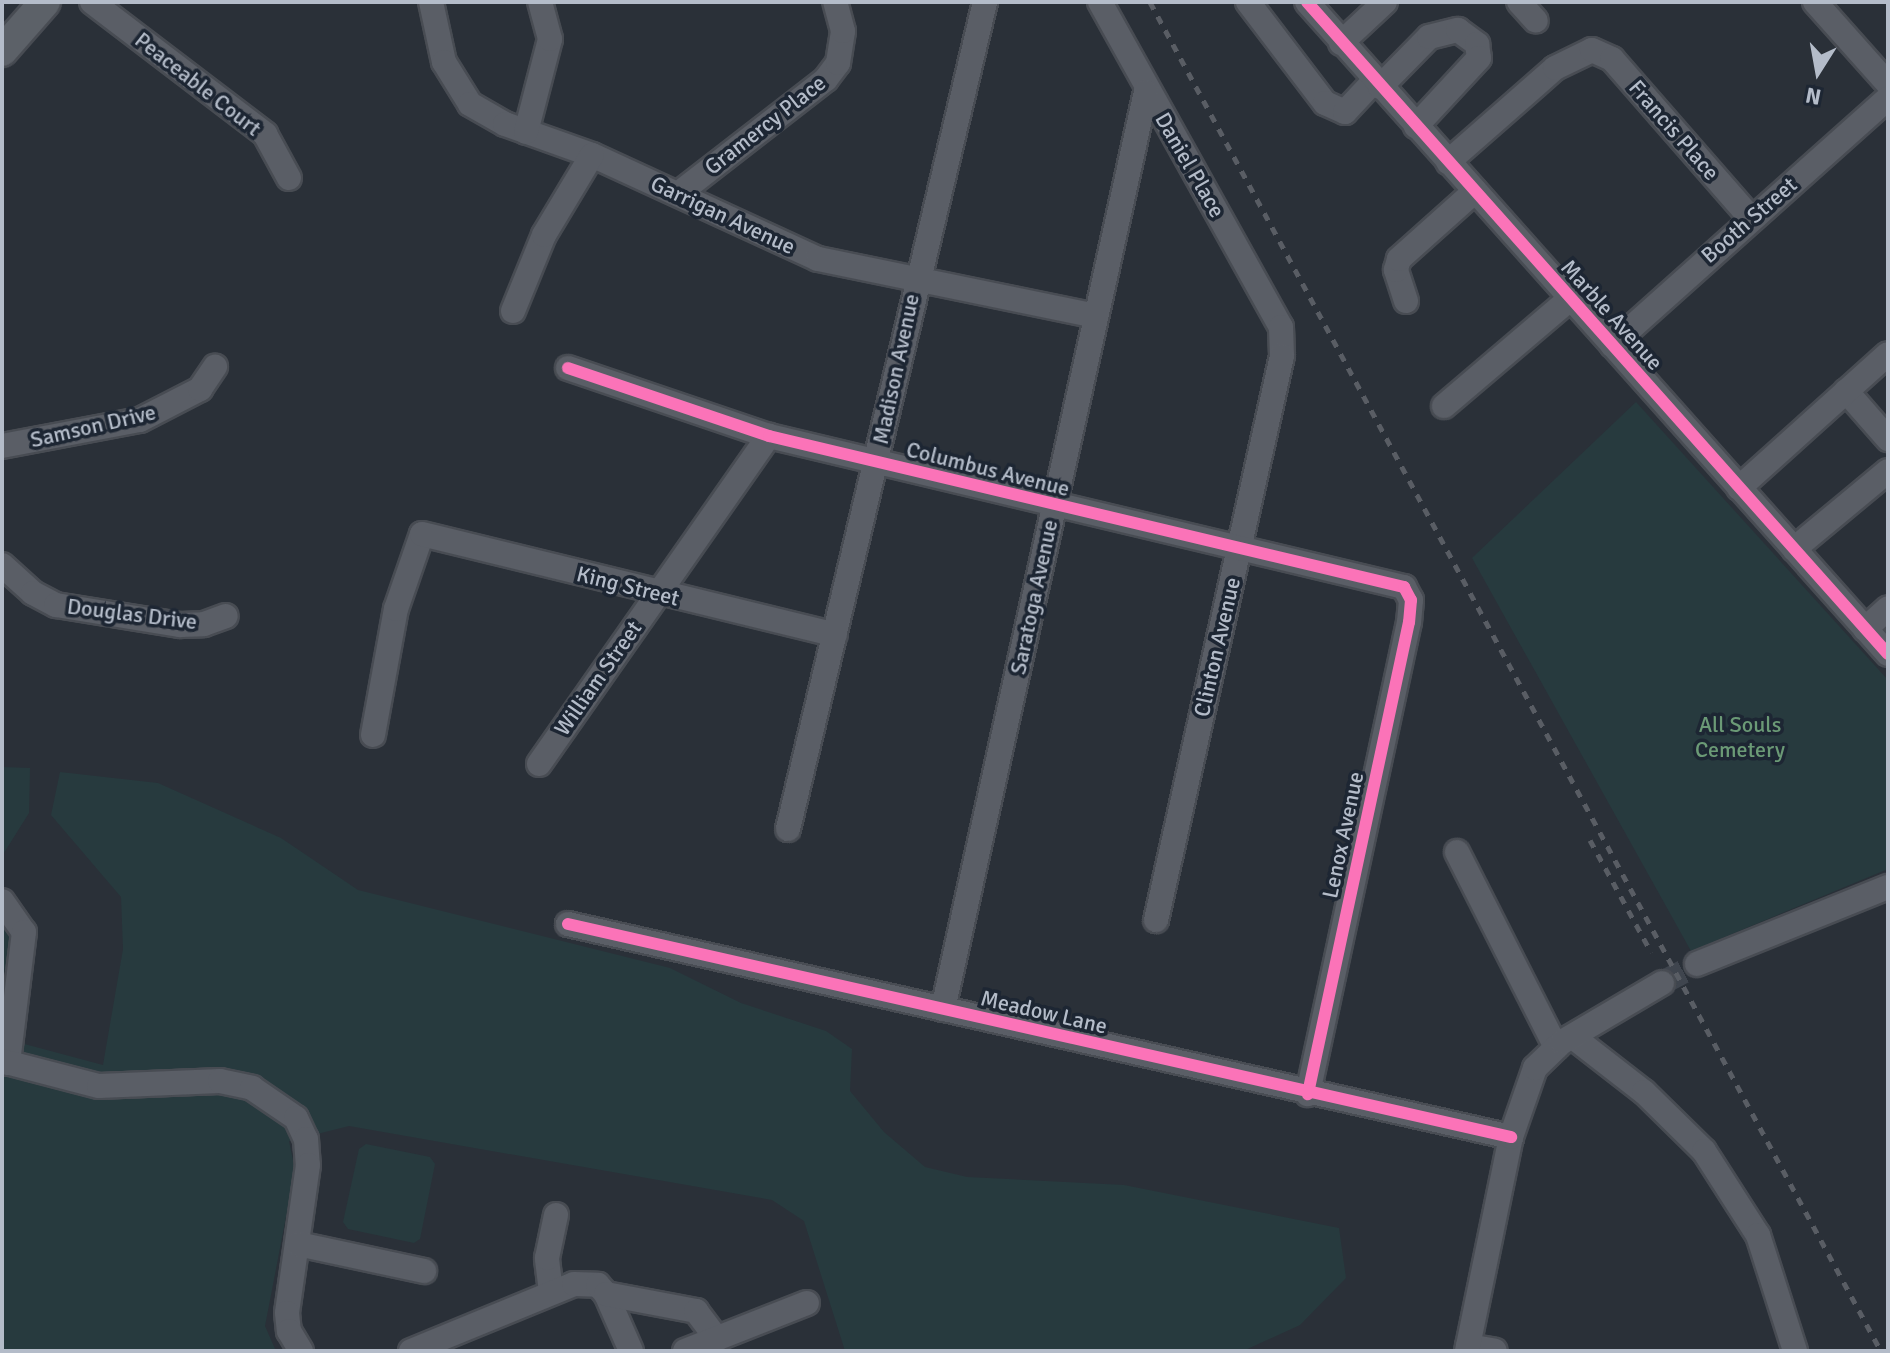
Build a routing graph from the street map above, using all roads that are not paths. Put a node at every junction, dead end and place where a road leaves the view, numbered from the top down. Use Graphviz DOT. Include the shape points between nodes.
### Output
graph roads {
  1 [pos="45,2"];
  2 [pos="92,2"];
  3 [pos="431,2"];
  4 [pos="540,2"];
  5 [pos="835,2"];
  6 [pos="985,2"];
  7 [pos="1100,2"];
  8 [pos="1248,2"];
  9 [pos="1307,2"];
  10 [pos="1385,2"];
  11 [pos="1519,2"];
  12 [pos="1815,2"];
  13 [pos="1536,21"];
  14 [pos="1341,43"];
  15 [pos="2,51"];
  16 [pos="1377,84"];
  17 [pos="1888,84"];
  18 [pos="1146,92"];
  19 [pos="1888,98"];
  20 [pos="1416,126"];
  21 [pos="526,132"];
  22 [pos="592,155"];
  23 [pos="1448,162"];
  24 [pos="289,178"];
  25 [pos="1475,191"];
  26 [pos="678,194"];
  27 [pos="1750,217"];
  28 [pos="915,279"];
  29 [pos="1571,298"];
  30 [pos="1406,301"];
  31 [pos="513,311"];
  32 [pos="1095,316"];
  33 [pos="1281,327"];
  34 [pos="1612,345"];
  35 [pos="1888,354"];
  36 [pos="215,367"];
  37 [pos="568,368"];
  38 [pos="1846,391"];
  39 [pos="1444,406"];
  40 [pos="769,436"];
  41 [pos="1888,439"];
  42 [pos="2,446"];
  43 [pos="877,463"];
  44 [pos="1884,481"];
  45 [pos="1739,488"];
  46 [pos="1053,507"];
  47 [pos="1239,546"];
  48 [pos="1794,549"];
  49 [pos="2,565"];
  50 [pos="1404,587"];
  51 [pos="657,593"];
  52 [pos="1888,608"];
  53 [pos="226,616"];
  54 [pos="1865,629"];
  55 [pos="835,635"];
  56 [pos="1888,654"];
  57 [pos="373,735"];
  58 [pos="539,764"];
  59 [pos="788,829"];
  60 [pos="1457,852"];
  61 [pos="1888,887"];
  62 [pos="2,901"];
  63 [pos="1156,920"];
  64 [pos="568,924"];
  65 [pos="1697,964"];
  66 [pos="1662,983"];
  67 [pos="943,1009"];
  68 [pos="1565,1042"];
  69 [pos="5,1062"];
  70 [pos="1308,1094"];
  71 [pos="1511,1137"];
  72 [pos="556,1215"];
  73 [pos="298,1244"];
  74 [pos="424,1271"];
  75 [pos="551,1292"];
  76 [pos="606,1294"];
  77 [pos="807,1303"];
  78 [pos="717,1339"];
  79 [pos="1467,1348"];
  80 [pos="301,1351"];
  81 [pos="411,1351"];
  82 [pos="631,1351"];
  83 [pos="685,1351"];
  84 [pos="1495,1351"];
  85 [pos="1795,1351"];
  1 -- 15 [label="main road"];
  2 -- 24 [label="street, Peaceable Court" via="265,134"];
  3 -- 21 [label="street, Garrigan Avenue" via="444,62 470,104"];
  4 -- 21 [label="street" via="550,39"];
  5 -- 26 [label="street, Gramercy Place" via="843,31 838,63 826,79"];
  6 -- 28 [label="street, Madison Avenue"];
  7 -- 18 [label="street, Daniel Place"];
  8 -- 16 [label="street" via="1325,103 1345,112"];
  9 -- 14 [label="street, Marble Avenue"];
  10 -- 14 [label="street"];
  11 -- 13 [label="street"];
  12 -- 17 [label="street"];
  14 -- 16 [label="street, Marble Avenue"];
  16 -- 20 [label="street, Marble Avenue"];
  16 -- 20 [label="street" via="1429,37 1458,30 1477,44 1479,58"];
  18 -- 32 [label="street, Saratoga Avenue"];
  18 -- 33 [label="street, Daniel Place"];
  19 -- 27 [label="street, Booth Street"];
  20 -- 23 [label="street, Marble Avenue"];
  21 -- 22 [label="street, Garrigan Avenue"];
  22 -- 26 [label="street, Garrigan Avenue"];
  22 -- 31 [label="street" via="544,235"];
  23 -- 25 [label="street, Marble Avenue"];
  23 -- 27 [label="street, Francis Place" via="1555,68 1592,50 1612,59"];
  25 -- 29 [label="street, Marble Avenue"];
  25 -- 30 [label="street" via="1399,259 1396,270"];
  26 -- 28 [label="street, Garrigan Avenue" via="818,259"];
  27 -- 34 [label="street, Booth Street"];
  28 -- 32 [label="street, Garrigan Avenue"];
  28 -- 43 [label="street, Madison Avenue"];
  29 -- 34 [label="street, Marble Avenue"];
  29 -- 39 [label="street"];
  32 -- 46 [label="street, Saratoga Avenue"];
  33 -- 47 [label="street, Clinton Avenue" via="1282,356"];
  34 -- 45 [label="street, Marble Avenue"];
  35 -- 38 [label="street"];
  36 -- 42 [label="street, Samson Drive" via="200,389 140,420"];
  37 -- 40 [label="street, Columbus Avenue"];
  38 -- 41 [label="street"];
  38 -- 45 [label="street"];
  40 -- 43 [label="street, Columbus Avenue"];
  40 -- 51 [label="street, William Street"];
  43 -- 46 [label="street, Columbus Avenue"];
  43 -- 55 [label="street, Madison Avenue"];
  44 -- 48 [label="street"];
  45 -- 48 [label="street, Marble Avenue"];
  46 -- 47 [label="street, Columbus Avenue"];
  46 -- 67 [label="street, Saratoga Avenue"];
  47 -- 50 [label="street, Columbus Avenue"];
  47 -- 63 [label="street, Clinton Avenue"];
  48 -- 54 [label="street, Marble Avenue"];
  49 -- 53 [label="street, Douglas Drive" via="33,593 56,605 180,625"];
  50 -- 70 [label="street, Lenox Avenue" via="1411,600 1409,622"];
  51 -- 55 [label="street, King Street"];
  51 -- 57 [label="street, King Street" via="422,534 396,609"];
  51 -- 58 [label="street, William Street"];
  52 -- 54 [label="street"];
  54 -- 56 [label="street, Marble Avenue"];
  55 -- 59 [label="street, Madison Avenue"];
  60 -- 68 [label="street"];
  61 -- 65 [label="street"];
  62 -- 69 [label="street" via="24,932"];
  64 -- 67 [label="street, Meadow Lane"];
  66 -- 68 [label="street"];
  67 -- 70 [label="street, Meadow Lane"];
  68 -- 71 [label="street" via="1535,1068"];
  68 -- 85 [label="street" via="1644,1092 1704,1151 1758,1235"];
  69 -- 73 [label="street" via="99,1086 220,1081 270,1096 296,1118 306,1139"];
  70 -- 71 [label="street, Meadow Lane"];
  71 -- 79 [label="street"];
  72 -- 75 [label="street" via="547,1258"];
  73 -- 74 [label="street"];
  73 -- 80 [label="street" via="287,1313 289,1331"];
  75 -- 76 [label="street" via="574,1284 598,1285"];
  75 -- 81 [label="street"];
  76 -- 78 [label="street" via="696,1311"];
  76 -- 82 [label="street"];
  77 -- 78 [label="street"];
  78 -- 83 [label="street"];
  79 -- 84 [label="street"];
}
